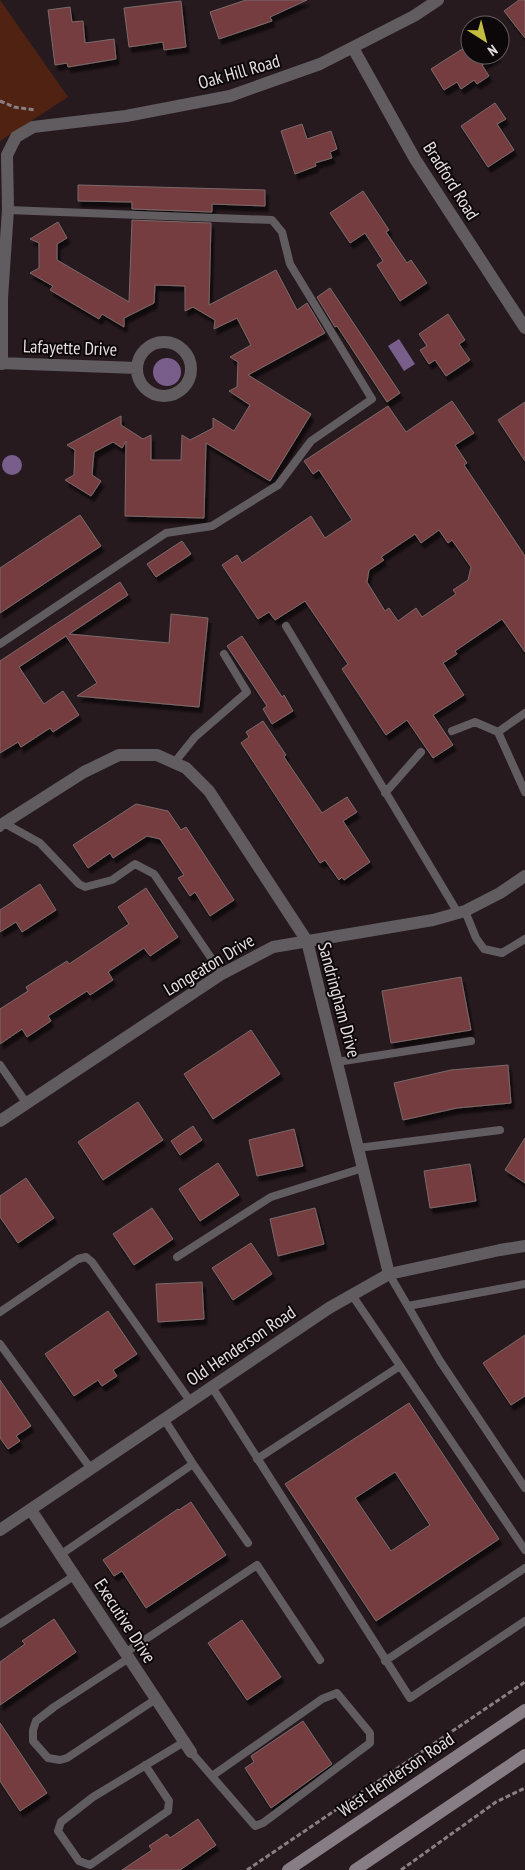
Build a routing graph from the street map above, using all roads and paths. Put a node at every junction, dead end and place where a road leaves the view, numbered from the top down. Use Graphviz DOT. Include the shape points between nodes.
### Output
graph roads {
  1 [pos="438,0"];
  2 [pos="353,48"];
  3 [pos="0,102"];
  4 [pos="36,110"];
  5 [pos="33,127"];
  6 [pos="8,210"];
  7 [pos="1,298"];
  8 [pos="525,328"];
  9 [pos="1,364"];
  10 [pos="137,368"];
  11 [pos="286,626"];
  12 [pos="0,644"];
  13 [pos="224,654"];
  14 [pos="525,713"];
  15 [pos="452,731"];
  16 [pos="498,732"];
  17 [pos="421,752"];
  18 [pos="174,763"];
  19 [pos="525,792"];
  20 [pos="385,793"];
  21 [pos="2,826"];
  22 [pos="525,876"];
  23 [pos="461,912"];
  24 [pos="525,939"];
  25 [pos="307,941"];
  26 [pos="222,974"];
  27 [pos="471,1041"];
  28 [pos="337,1062"];
  29 [pos="0,1065"];
  30 [pos="27,1104"];
  31 [pos="0,1121"];
  32 [pos="500,1130"];
  33 [pos="358,1148"];
  34 [pos="363,1168"];
  35 [pos="525,1246"];
  36 [pos="177,1257"];
  37 [pos="389,1274"];
  38 [pos="525,1284"];
  39 [pos="352,1295"];
  40 [pos="408,1306"];
  41 [pos="0,1312"];
  42 [pos="0,1344"];
  43 [pos="400,1366"];
  44 [pos="212,1387"];
  45 [pos="190,1401"];
  46 [pos="164,1419"];
  47 [pos="257,1459"];
  48 [pos="193,1464"];
  49 [pos="91,1469"];
  50 [pos="525,1488"];
  51 [pos="30,1510"];
  52 [pos="0,1530"];
  53 [pos="248,1544"];
  54 [pos="525,1550"];
  55 [pos="60,1555"];
  56 [pos="525,1568"];
  57 [pos="74,1576"];
  58 [pos="525,1620"];
  59 [pos="0,1624"];
  60 [pos="127,1656"];
  61 [pos="320,1660"];
  62 [pos="385,1661"];
  63 [pos="525,1682"];
  64 [pos="156,1700"];
  65 [pos="525,1710"];
  66 [pos="187,1747"];
  67 [pos="525,1756"];
  68 [pos="145,1765"];
  69 [pos="212,1776"];
  70 [pos="525,1788"];
  71 [pos="247,1870"];
  72 [pos="288,1870"];
  73 [pos="355,1870"];
  74 [pos="401,1870"];
  1 -- 2 [label="street, Oak Hill Road"];
  2 -- 5 [label="street, Oak Hill Road" via="284,78 230,96 126,116"];
  2 -- 8 [label="street, Bradford Road" via="415,159"];
  3 -- 4 [label="path"];
  5 -- 6 [label="street, Lafayette Drive" via="16,137 7,155"];
  6 -- 7 [label="street, Lafayette Drive"];
  6 -- 12 [label="lane" via="272,220 282,232 290,264 372,399 312,441 278,485 212,526 166,533"];
  7 -- 9 [label="street, Lafayette Drive"];
  9 -- 10 [label="street, Lafayette Drive"];
  10 -- 10 [label="street, Lafayette Drive" via="138,377 149,391 166,396 182,388 191,373 188,356 175,344 167,342 150,346 139,359"];
  11 -- 20 [label="lane"];
  13 -- 18 [label="lane" via="247,692 195,737"];
  14 -- 16 [label="lane"];
  15 -- 16 [label="lane" via="475,722"];
  16 -- 19 [label="lane"];
  17 -- 20 [label="lane"];
  18 -- 21 [label="street, Sandringham Drive" via="158,755 119,755 84,772"];
  18 -- 25 [label="street, Sandringham Drive" via="186,768 209,791"];
  20 -- 23 [label="lane"];
  21 -- 26 [label="lane" via="40,843 85,887 112,880 135,864 154,874"];
  22 -- 23 [label="street, Longeaton Drive" via="500,893"];
  23 -- 24 [label="lane" via="484,949 502,953"];
  23 -- 25 [label="street, Longeaton Drive" via="433,920"];
  25 -- 26 [label="street, Longeaton Drive" via="273,947"];
  25 -- 28 [label="street, Sandringham Drive"];
  26 -- 30 [label="street, Longeaton Drive"];
  27 -- 28 [label="lane"];
  28 -- 33 [label="street, Sandringham Drive"];
  29 -- 30 [label="lane"];
  30 -- 31 [label="street, Longeaton Drive"];
  32 -- 33 [label="lane"];
  33 -- 34 [label="street, Sandringham Drive"];
  34 -- 36 [label="lane" via="271,1197"];
  34 -- 37 [label="street, Sandringham Drive"];
  35 -- 37 [label="street, Old Henderson Road"];
  37 -- 39 [label="street, Old Henderson Road"];
  37 -- 40 [label="lane"];
  38 -- 40 [label="lane"];
  39 -- 43 [label="lane"];
  39 -- 44 [label="street, Old Henderson Road"];
  40 -- 50 [label="lane" via="440,1361"];
  41 -- 45 [label="lane" via="78,1258 86,1257"];
  42 -- 49 [label="lane"];
  43 -- 47 [label="lane"];
  43 -- 54 [label="lane"];
  44 -- 45 [label="street, Old Henderson Road"];
  44 -- 47 [label="lane"];
  45 -- 46 [label="street, Old Henderson Road"];
  46 -- 48 [label="lane"];
  46 -- 49 [label="street, Old Henderson Road"];
  47 -- 62 [label="lane"];
  48 -- 53 [label="lane"];
  48 -- 55 [label="lane"];
  49 -- 51 [label="street, Old Henderson Road"];
  51 -- 52 [label="street, Old Henderson Road"];
  51 -- 55 [label="street, Executive Drive"];
  55 -- 57 [label="street, Executive Drive"];
  56 -- 62 [label="lane"];
  57 -- 59 [label="lane"];
  57 -- 60 [label="street, Executive Drive"];
  58 -- 62 [label="lane" via="410,1698"];
  60 -- 61 [label="lane" via="257,1565"];
  60 -- 64 [label="street, Executive Drive"];
  60 -- 64 [label="lane" via="36,1721 34,1742 48,1758 67,1758"];
  63 -- 71 [label="path"];
  64 -- 66 [label="street, Executive Drive"];
  65 -- 72 [label="main road, West Henderson Road"];
  66 -- 68 [label="lane"];
  66 -- 69 [label="lane"];
  67 -- 73 [label="main road"];
  68 -- 68 [label="lane" via="93,1797 61,1822 58,1832 78,1861 90,1865 168,1811 168,1801"];
  69 -- 69 [label="lane" via="255,1826 370,1743 370,1734 336,1693 322,1699"];
  70 -- 74 [label="path" via="496,1802"];
}
